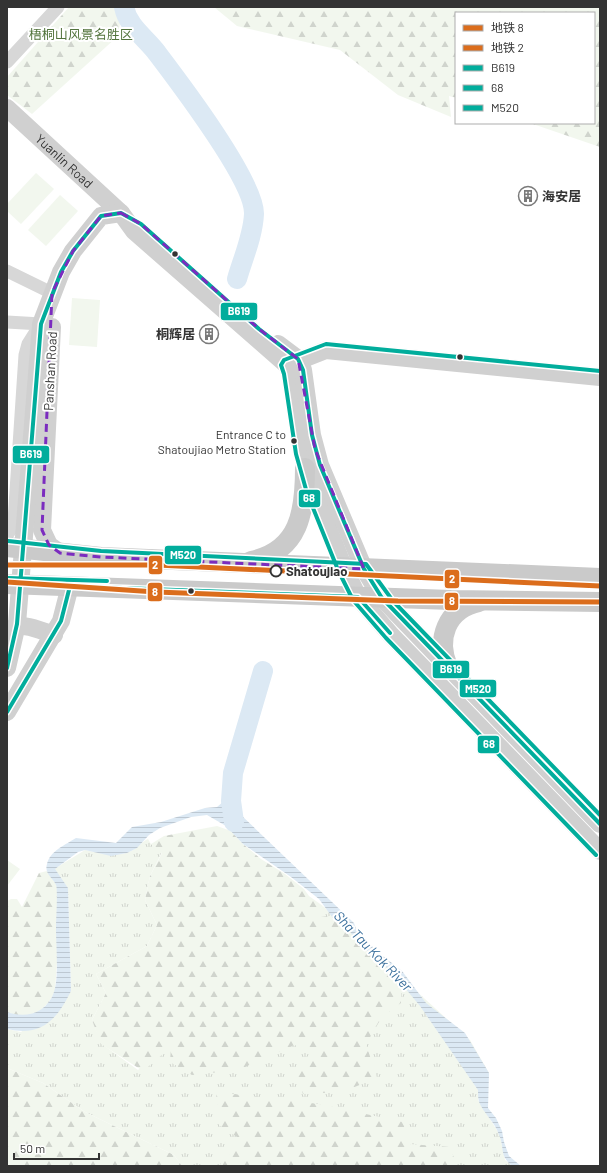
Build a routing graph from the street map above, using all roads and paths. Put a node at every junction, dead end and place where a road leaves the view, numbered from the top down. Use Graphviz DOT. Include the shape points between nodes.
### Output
graph roads {
  1 [pos="58,7"];
  2 [pos="7,62"];
  3 [pos="7,108"];
  4 [pos="121,213"];
  5 [pos="7,271"];
  6 [pos="52,293"];
  7 [pos="7,322"];
  8 [pos="41,324"];
  9 [pos="293,362"];
  10 [pos="600,377"];
  11 [pos="305,468"];
  12 [pos="7,536"];
  13 [pos="7,547"];
  14 [pos="60,553"];
  15 [pos="238,563"];
  16 [pos="344,568"];
  17 [pos="364,569"];
  18 [pos="600,578"];
  19 [pos="7,584"];
  20 [pos="70,586"];
  21 [pos="358,597"];
  22 [pos="382,598"];
  23 [pos="487,601"];
  24 [pos="600,602"];
  25 [pos="7,634"];
  26 [pos="54,635"];
  27 [pos="448,667"];
  28 [pos="7,668"];
  29 [pos="7,712"];
  30 [pos="600,824"];
  31 [pos="600,851"];
  1 -- 2 [label="street"];
  3 -- 4 [label="main road, Yuanlin Road"];
  4 -- 6 [label="main road, Panshan Road" via="101,216 73,251"];
  4 -- 9 [label="main road, Yuanlin Road" via="134,231"];
  5 -- 6 [label="street"];
  6 -- 8 [label="main road"];
  6 -- 14 [label="main road, Panshan Road" via="42,530 49,545"];
  7 -- 8 [label="street"];
  8 -- 12 [label="street" via="28,344 25,355 14,521"];
  8 -- 28 [label="main road" via="17,624"];
  9 -- 10 [label="main road" via="326,350"];
  9 -- 11 [label="main road" via="290,372"];
  9 -- 17 [label="main road" via="303,370 312,435 320,465"];
  11 -- 15 [label="main road" via="304,503 292,537 270,555"];
  11 -- 16 [label="main road"];
  13 -- 14 [label="main road"];
  14 -- 15 [label="main road"];
  15 -- 16 [label="main road"];
  16 -- 17 [label="main road"];
  16 -- 21 [label="main road"];
  17 -- 18 [label="main road"];
  17 -- 22 [label="main road"];
  19 -- 20 [label="main road"];
  20 -- 21 [label="main road"];
  20 -- 26 [label="main road" via="65,610"];
  21 -- 22 [label="main road"];
  21 -- 31 [label="main road" via="390,634"];
  22 -- 23 [label="main road"];
  22 -- 27 [label="main road"];
  23 -- 24 [label="main road"];
  23 -- 27 [label="main road" via="461,609 446,628 442,645"];
  25 -- 26 [label="main road" via="10,629 25,626"];
  26 -- 29 [label="main road"];
  27 -- 30 [label="main road"];
}
